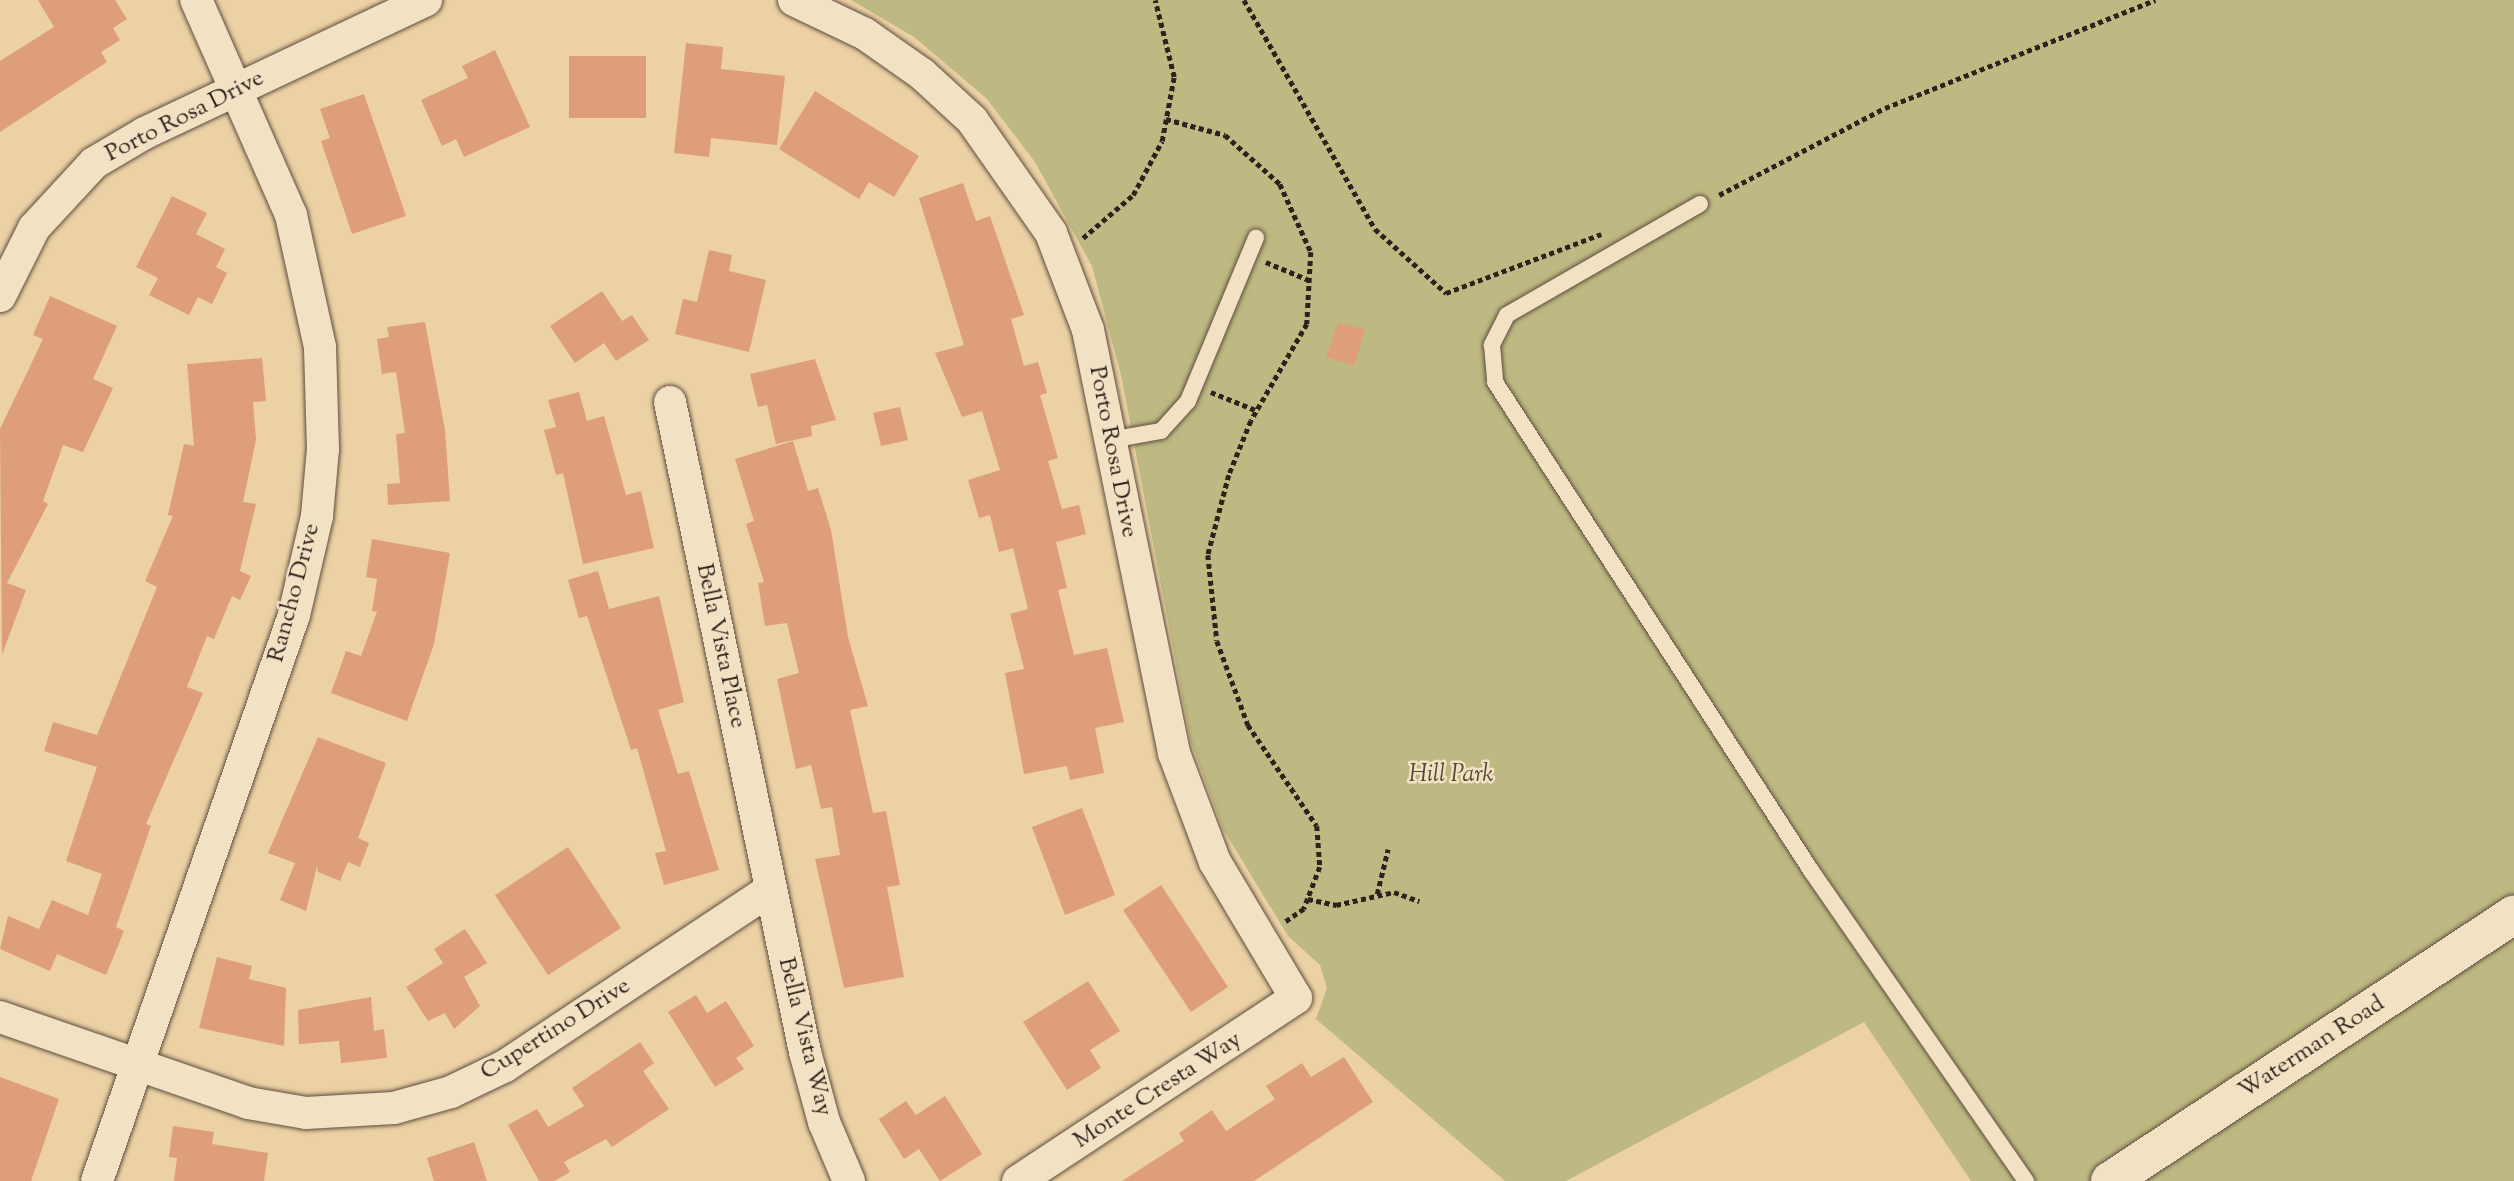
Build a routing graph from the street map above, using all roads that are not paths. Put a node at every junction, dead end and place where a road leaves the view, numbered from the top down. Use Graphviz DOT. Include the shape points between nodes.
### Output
graph roads {
  1 [pos="196,0"];
  2 [pos="426,0"];
  3 [pos="794,0"];
  4 [pos="239,88"];
  5 [pos="1700,204"];
  6 [pos="1256,239"];
  7 [pos="0,296"];
  8 [pos="670,402"];
  9 [pos="1110,440"];
  10 [pos="770,890"];
  11 [pos="2514,915"];
  12 [pos="1296,998"];
  13 [pos="0,1017"];
  14 [pos="135,1065"];
  15 [pos="97,1181"];
  16 [pos="849,1181"];
  17 [pos="1018,1181"];
  18 [pos="2026,1181"];
  19 [pos="2110,1181"];
  1 -- 4 [label="street, Rancho Drive"];
  2 -- 4 [label="street, Porto Rosa Drive"];
  3 -- 9 [label="street, Porto Rosa Drive" via="865,34 972,121 1016,174 1057,247 1088,330"];
  4 -- 7 [label="street, Porto Rosa Drive" via="94,163 34,228"];
  4 -- 14 [label="street, Rancho Drive" via="291,215 309,280 323,381 317,516 294,615"];
  5 -- 18 [label="lane" via="1507,315 1492,345 1495,382 1812,872"];
  6 -- 9 [label="lane" via="1194,385 1161,431"];
  8 -- 10 [label="street, Bella Vista Place"];
  9 -- 12 [label="street, Porto Rosa Drive" via="1174,753 1215,862"];
  10 -- 14 [label="street, Cupertino Drive" via="505,1066 424,1101 366,1112 287,1110"];
  10 -- 16 [label="street, Bella Vista Way" via="808,1064"];
  11 -- 19 [label="main road, Waterman Road"];
  12 -- 17 [label="street, Monte Cresta Way"];
  13 -- 14 [label="street, Cupertino Drive"];
  14 -- 15 [label="street, Rancho Drive"];
}
